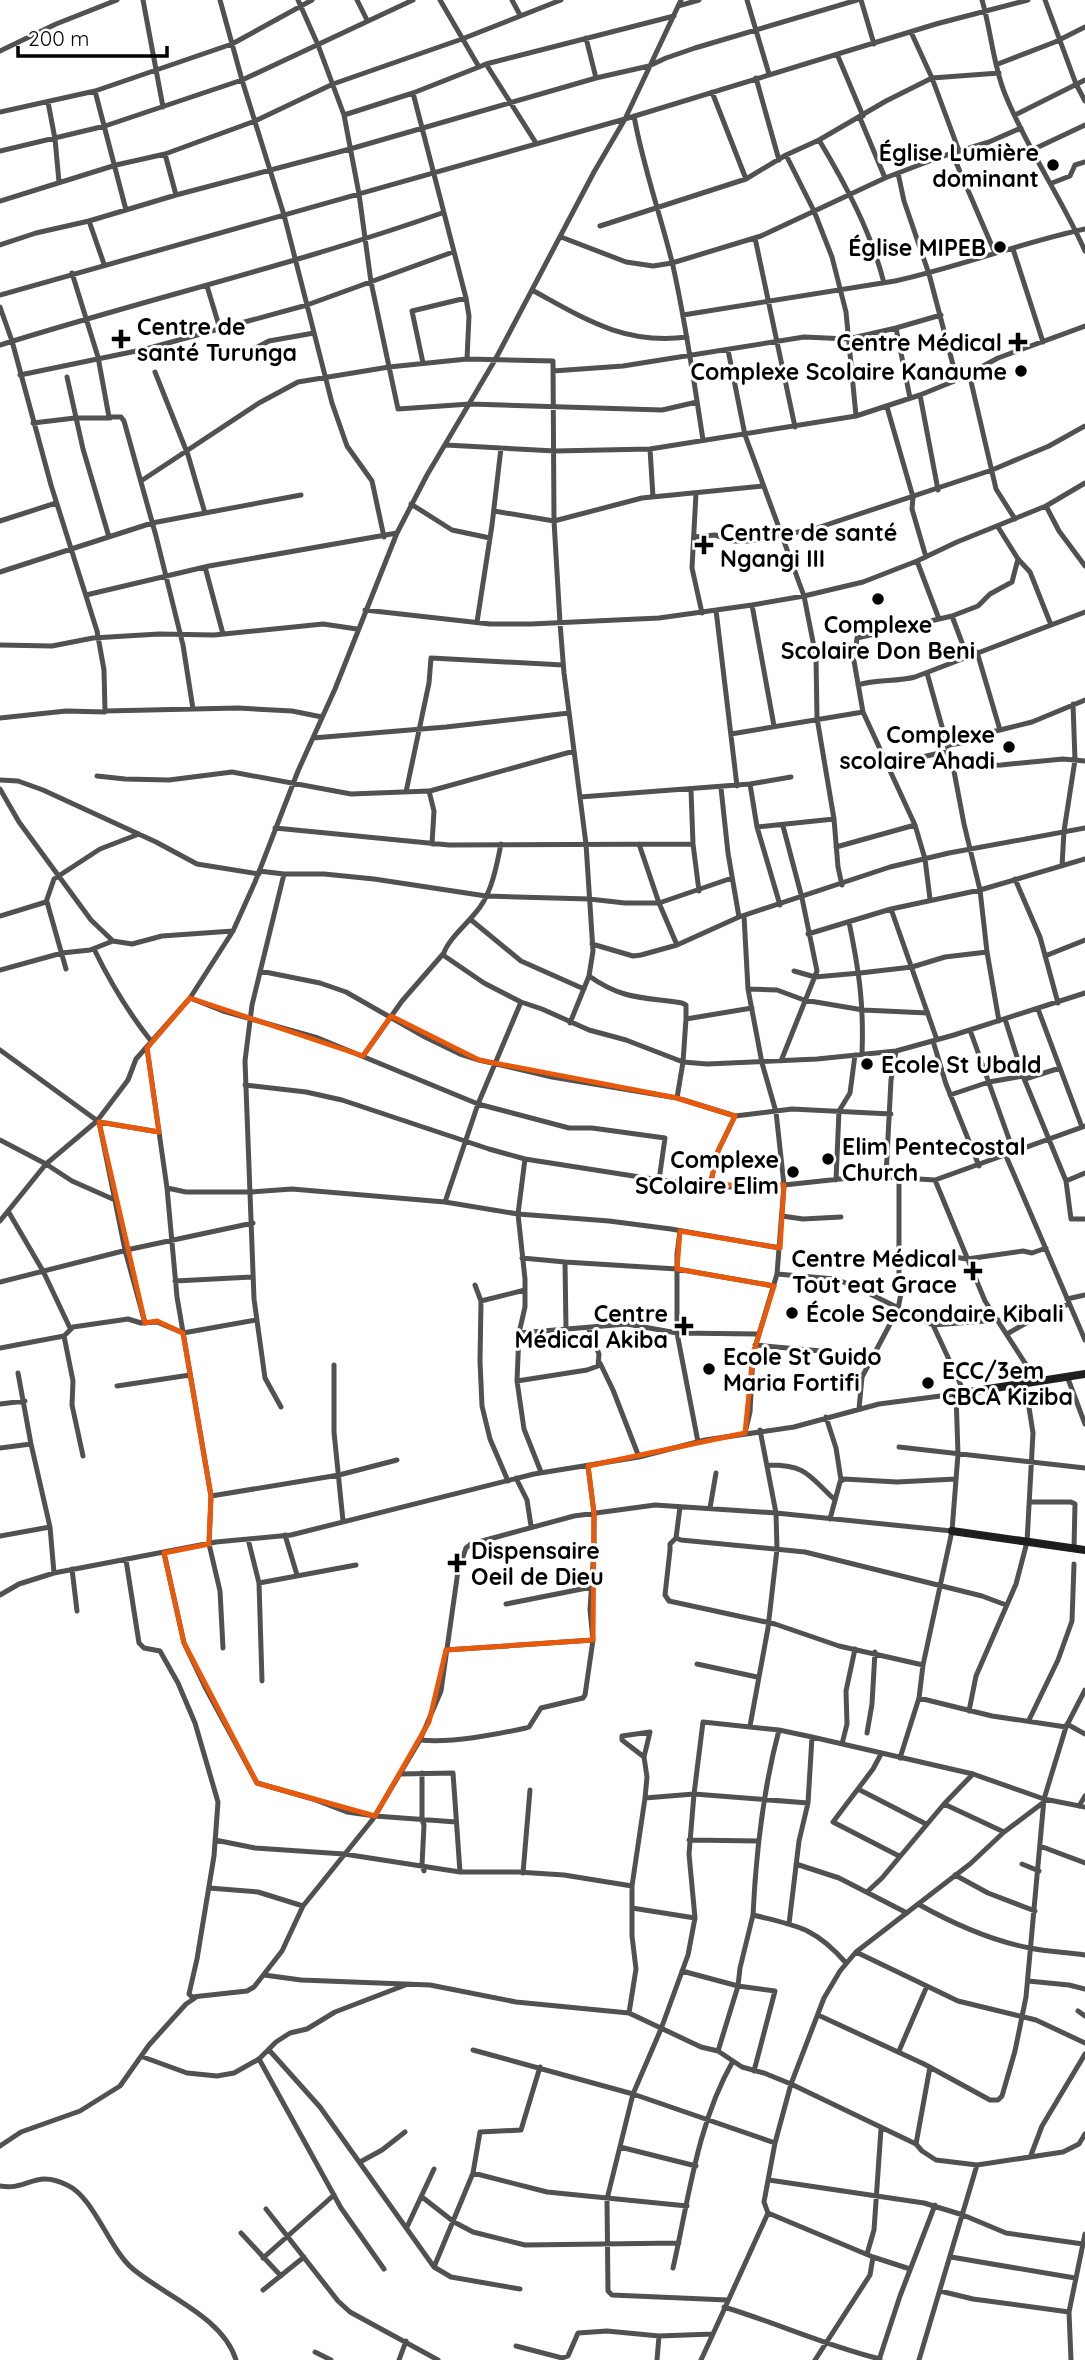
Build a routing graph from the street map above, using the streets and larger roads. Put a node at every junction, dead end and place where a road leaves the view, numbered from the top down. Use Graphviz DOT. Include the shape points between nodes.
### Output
graph roads {
  1 [pos="117,0"];
  2 [pos="143,0"];
  3 [pos="220,0"];
  4 [pos="312,0"];
  5 [pos="356,0"];
  6 [pos="413,0"];
  7 [pos="440,0"];
  8 [pos="512,0"];
  9 [pos="561,0"];
  10 [pos="699,0"];
  11 [pos="747,0"];
  12 [pos="859,0"];
  13 [pos="982,0"];
  14 [pos="1028,0"];
  15 [pos="1045,0"];
  16 [pos="300,3"];
  17 [pos="680,3"];
  18 [pos="986,12"];
  19 [pos="520,15"];
  20 [pos="674,16"];
  21 [pos="367,20"];
  22 [pos="1085,27"];
  23 [pos="757,30"];
  24 [pos="911,32"];
  25 [pos="586,38"];
  26 [pos="462,39"];
  27 [pos="1060,39"];
  28 [pos="232,44"];
  29 [pos="874,44"];
  30 [pos="318,45"];
  31 [pos="0,51"];
  32 [pos="838,54"];
  33 [pos="486,64"];
  34 [pos="998,64"];
  35 [pos="479,66"];
  36 [pos="649,66"];
  37 [pos="156,70"];
  38 [pos="999,73"];
  39 [pos="769,74"];
  40 [pos="596,78"];
  41 [pos="756,78"];
  42 [pos="932,78"];
  43 [pos="242,80"];
  44 [pos="1085,80"];
  45 [pos="334,84"];
  46 [pos="1076,84"];
  47 [pos="95,91"];
  48 [pos="712,92"];
  49 [pos="413,93"];
  50 [pos="1085,101"];
  51 [pos="48,102"];
  52 [pos="511,102"];
  53 [pos="163,107"];
  54 [pos="0,112"];
  55 [pos="344,115"];
  56 [pos="634,116"];
  57 [pos="1015,116"];
  58 [pos="861,117"];
  59 [pos="625,119"];
  60 [pos="255,121"];
  61 [pos="1085,125"];
  62 [pos="105,126"];
  63 [pos="422,127"];
  64 [pos="1021,128"];
  65 [pos="55,139"];
  66 [pos="819,140"];
  67 [pos="537,143"];
  68 [pos="350,149"];
  69 [pos="1032,150"];
  70 [pos="0,151"];
  71 [pos="959,151"];
  72 [pos="165,153"];
  73 [pos="951,153"];
  74 [pos="786,155"];
  75 [pos="779,160"];
  76 [pos="1085,162"];
  77 [pos="116,165"];
  78 [pos="271,171"];
  79 [pos="433,173"];
  80 [pos="898,173"];
  81 [pos="885,178"];
  82 [pos="746,179"];
  83 [pos="59,182"];
  84 [pos="1052,183"];
  85 [pos="359,194"];
  86 [pos="176,195"];
  87 [pos="849,195"];
  88 [pos="0,201"];
  89 [pos="656,207"];
  90 [pos="126,210"];
  91 [pos="814,211"];
  92 [pos="442,213"];
  93 [pos="284,215"];
  94 [pos="89,221"];
  95 [pos="600,226"];
  96 [pos="1085,229"];
  97 [pos="1076,231"];
  98 [pos="561,237"];
  99 [pos="755,238"];
  100 [pos="365,240"];
  101 [pos="0,245"];
  102 [pos="1013,249"];
  103 [pos="1085,251"];
  104 [pos="453,252"];
  105 [pos="995,253"];
  106 [pos="296,260"];
  107 [pos="672,263"];
  108 [pos="104,264"];
  109 [pos="72,274"];
  110 [pos="929,274"];
  111 [pos="371,282"];
  112 [pos="884,283"];
  113 [pos="207,286"];
  114 [pos="532,290"];
  115 [pos="841,290"];
  116 [pos="0,295"];
  117 [pos="466,298"];
  118 [pos="767,302"];
  119 [pos="307,305"];
  120 [pos="0,307"];
  121 [pos="683,315"];
  122 [pos="941,315"];
  123 [pos="86,318"];
  124 [pos="1085,326"];
  125 [pos="896,328"];
  126 [pos="220,329"];
  127 [pos="314,333"];
  128 [pos="687,337"];
  129 [pos="848,339"];
  130 [pos="12,341"];
  131 [pos="1043,342"];
  132 [pos="776,343"];
  133 [pos="0,345"];
  134 [pos="728,351"];
  135 [pos="248,352"];
  136 [pos="690,357"];
  137 [pos="98,358"];
  138 [pos="467,359"];
  139 [pos="495,359"];
  140 [pos="424,363"];
  141 [pos="389,367"];
  142 [pos="553,371"];
  143 [pos="155,372"];
  144 [pos="969,373"];
  145 [pos="20,374"];
  146 [pos="67,377"];
  147 [pos="326,377"];
  148 [pos="957,380"];
  149 [pos="920,395"];
  150 [pos="910,398"];
  151 [pos="697,402"];
  152 [pos="470,404"];
  153 [pos="553,406"];
  154 [pos="887,407"];
  155 [pos="856,416"];
  156 [pos="75,418"];
  157 [pos="110,418"];
  158 [pos="33,423"];
  159 [pos="1085,426"];
  160 [pos="795,427"];
  161 [pos="745,435"];
  162 [pos="703,440"];
  163 [pos="446,445"];
  164 [pos="501,448"];
  165 [pos="650,449"];
  166 [pos="187,451"];
  167 [pos="555,451"];
  168 [pos="992,470"];
  169 [pos="141,481"];
  170 [pos="1085,483"];
  171 [pos="763,486"];
  172 [pos="938,490"];
  173 [pos="696,493"];
  174 [pos="302,495"];
  175 [pos="653,497"];
  176 [pos="913,497"];
  177 [pos="56,503"];
  178 [pos="411,504"];
  179 [pos="1046,506"];
  180 [pos="494,511"];
  181 [pos="205,513"];
  182 [pos="1015,519"];
  183 [pos="0,521"];
  184 [pos="554,521"];
  185 [pos="152,523"];
  186 [pos="998,527"];
  187 [pos="397,533"];
  188 [pos="782,535"];
  189 [pos="110,537"];
  190 [pos="384,537"];
  191 [pos="694,537"];
  192 [pos="490,538"];
  193 [pos="72,550"];
  194 [pos="926,557"];
  195 [pos="1018,559"];
  196 [pos="917,561"];
  197 [pos="1085,566"];
  198 [pos="205,567"];
  199 [pos="0,572"];
  200 [pos="165,576"];
  201 [pos="86,595"];
  202 [pos="804,596"];
  203 [pos="752,605"];
  204 [pos="365,610"];
  205 [pos="716,611"];
  206 [pos="1085,612"];
  207 [pos="702,613"];
  208 [pos="952,616"];
  209 [pos="939,619"];
  210 [pos="477,622"];
  211 [pos="560,623"];
  212 [pos="1051,625"];
  213 [pos="357,629"];
  214 [pos="223,634"];
  215 [pos="180,636"];
  216 [pos="98,638"];
  217 [pos="0,645"];
  218 [pos="977,652"];
  219 [pos="967,656"];
  220 [pos="816,657"];
  221 [pos="851,657"];
  222 [pos="563,665"];
  223 [pos="927,673"];
  224 [pos="858,685"];
  225 [pos="1085,700"];
  226 [pos="1073,704"];
  227 [pos="193,709"];
  228 [pos="105,712"];
  229 [pos="863,712"];
  230 [pos="569,713"];
  231 [pos="322,717"];
  232 [pos="0,718"];
  233 [pos="817,718"];
  234 [pos="774,726"];
  235 [pos="418,729"];
  236 [pos="1000,730"];
  237 [pos="731,734"];
  238 [pos="313,738"];
  239 [pos="948,748"];
  240 [pos="574,751"];
  241 [pos="1075,760"];
  242 [pos="1085,761"];
  243 [pos="886,765"];
  244 [pos="953,766"];
  245 [pos="97,776"];
  246 [pos="791,777"];
  247 [pos="0,780"];
  248 [pos="293,784"];
  249 [pos="750,784"];
  250 [pos="737,786"];
  251 [pos="721,788"];
  252 [pos="0,789"];
  253 [pos="691,790"];
  254 [pos="430,791"];
  255 [pos="406,792"];
  256 [pos="580,797"];
  257 [pos="834,819"];
  258 [pos="915,825"];
  259 [pos="783,826"];
  260 [pos="757,827"];
  261 [pos="275,828"];
  262 [pos="1085,828"];
  263 [pos="1064,831"];
  264 [pos="139,834"];
  265 [pos="432,844"];
  266 [pos="501,844"];
  267 [pos="586,844"];
  268 [pos="639,844"];
  269 [pos="693,844"];
  270 [pos="836,847"];
  271 [pos="970,849"];
  272 [pos="925,859"];
  273 [pos="1085,859"];
  274 [pos="1062,866"];
  275 [pos="259,872"];
  276 [pos="284,874"];
  277 [pos="59,876"];
  278 [pos="732,878"];
  279 [pos="1015,879"];
  280 [pos="842,885"];
  281 [pos="980,890"];
  282 [pos="699,891"];
  283 [pos="486,896"];
  284 [pos="802,898"];
  285 [pos="589,899"];
  286 [pos="930,900"];
  287 [pos="47,902"];
  288 [pos="659,903"];
  289 [pos="780,905"];
  290 [pos="891,909"];
  291 [pos="0,916"];
  292 [pos="741,917"];
  293 [pos="470,919"];
  294 [pos="849,922"];
  295 [pos="233,931"];
  296 [pos="808,934"];
  297 [pos="1085,940"];
  298 [pos="113,941"];
  299 [pos="592,944"];
  300 [pos="677,945"];
  301 [pos="94,949"];
  302 [pos="987,952"];
  303 [pos="62,953"];
  304 [pos="443,954"];
  305 [pos="1045,956"];
  306 [pos="912,967"];
  307 [pos="0,970"];
  308 [pos="66,970"];
  309 [pos="260,971"];
  310 [pos="794,971"];
  311 [pos="860,973"];
  312 [pos="589,976"];
  313 [pos="815,977"];
  314 [pos="584,989"];
  315 [pos="748,989"];
  316 [pos="1083,994"];
  317 [pos="190,998"];
  318 [pos="804,1000"];
  319 [pos="521,1002"];
  320 [pos="1058,1003"];
  321 [pos="1085,1004"];
  322 [pos="751,1008"];
  323 [pos="1038,1009"];
  324 [pos="863,1010"];
  325 [pos="928,1013"];
  326 [pos="391,1016"];
  327 [pos="250,1018"];
  328 [pos="686,1019"];
  329 [pos="1002,1020"];
  330 [pos="570,1023"];
  331 [pos="970,1030"];
  332 [pos="935,1040"];
  333 [pos="151,1041"];
  334 [pos="147,1048"];
  335 [pos="0,1050"];
  336 [pos="896,1051"];
  337 [pos="862,1054"];
  338 [pos="855,1055"];
  339 [pos="363,1056"];
  340 [pos="781,1061"];
  341 [pos="683,1062"];
  342 [pos="495,1063"];
  343 [pos="762,1063"];
  344 [pos="1060,1068"];
  345 [pos="1024,1077"];
  346 [pos="989,1082"];
  347 [pos="245,1085"];
  348 [pos="950,1095"];
  349 [pos="677,1098"];
  350 [pos="478,1104"];
  351 [pos="839,1111"];
  352 [pos="776,1112"];
  353 [pos="891,1114"];
  354 [pos="735,1116"];
  355 [pos="98,1121"];
  356 [pos="1084,1127"];
  357 [pos="159,1132"];
  358 [pos="0,1140"];
  359 [pos="1049,1141"];
  360 [pos="467,1142"];
  361 [pos="1014,1153"];
  362 [pos="1006,1156"];
  363 [pos="525,1159"];
  364 [pos="46,1164"];
  365 [pos="979,1166"];
  366 [pos="1085,1173"];
  367 [pos="886,1176"];
  368 [pos="899,1177"];
  369 [pos="659,1180"];
  370 [pos="836,1180"];
  371 [pos="935,1180"];
  372 [pos="1066,1181"];
  373 [pos="710,1185"];
  374 [pos="784,1185"];
  375 [pos="167,1188"];
  376 [pos="251,1192"];
  377 [pos="116,1200"];
  378 [pos="445,1202"];
  379 [pos="4,1212"];
  380 [pos="519,1214"];
  381 [pos="782,1216"];
  382 [pos="841,1217"];
  383 [pos="1085,1219"];
  384 [pos="0,1221"];
  385 [pos="253,1223"];
  386 [pos="680,1231"];
  387 [pos="170,1240"];
  388 [pos="780,1248"];
  389 [pos="1046,1248"];
  390 [pos="125,1250"];
  391 [pos="522,1258"];
  392 [pos="898,1259"];
  393 [pos="967,1259"];
  394 [pos="565,1262"];
  395 [pos="677,1269"];
  396 [pos="43,1271"];
  397 [pos="778,1274"];
  398 [pos="253,1277"];
  399 [pos="175,1281"];
  400 [pos="0,1282"];
  401 [pos="475,1285"];
  402 [pos="774,1286"];
  403 [pos="525,1290"];
  404 [pos="1085,1295"];
  405 [pos="481,1301"];
  406 [pos="1068,1302"];
  407 [pos="898,1309"];
  408 [pos="256,1320"];
  409 [pos="998,1320"];
  410 [pos="145,1323"];
  411 [pos="933,1325"];
  412 [pos="588,1326"];
  413 [pos="71,1328"];
  414 [pos="566,1328"];
  415 [pos="183,1333"];
  416 [pos="519,1333"];
  417 [pos="677,1333"];
  418 [pos="757,1334"];
  419 [pos="1007,1334"];
  420 [pos="64,1336"];
  421 [pos="1085,1340"];
  422 [pos="755,1345"];
  423 [pos="0,1348"];
  424 [pos="821,1351"];
  425 [pos="600,1363"];
  426 [pos="334,1365"];
  427 [pos="18,1373"];
  428 [pos="1085,1374"];
  429 [pos="190,1376"];
  430 [pos="1067,1376"];
  431 [pos="1036,1380"];
  432 [pos="517,1381"];
  433 [pos="1025,1382"];
  434 [pos="117,1386"];
  435 [pos="960,1393"];
  436 [pos="24,1401"];
  437 [pos="0,1404"];
  438 [pos="281,1407"];
  439 [pos="859,1409"];
  440 [pos="826,1417"];
  441 [pos="1085,1423"];
  442 [pos="760,1430"];
  443 [pos="745,1433"];
  444 [pos="698,1441"];
  445 [pos="32,1444"];
  446 [pos="899,1447"];
  447 [pos="0,1448"];
  448 [pos="958,1454"];
  449 [pos="83,1456"];
  450 [pos="639,1457"];
  451 [pos="397,1460"];
  452 [pos="1033,1462"];
  453 [pos="768,1465"];
  454 [pos="588,1466"];
  455 [pos="1085,1468"];
  456 [pos="541,1472"];
  457 [pos="716,1473"];
  458 [pos="339,1475"];
  459 [pos="516,1478"];
  460 [pos="956,1479"];
  461 [pos="841,1480"];
  462 [pos="508,1481"];
  463 [pos="211,1496"];
  464 [pos="834,1499"];
  465 [pos="1030,1502"];
  466 [pos="680,1507"];
  467 [pos="710,1507"];
  468 [pos="594,1513"];
  469 [pos="776,1513"];
  470 [pos="830,1519"];
  471 [pos="343,1521"];
  472 [pos="531,1526"];
  473 [pos="50,1527"];
  474 [pos="952,1531"];
  475 [pos="285,1535"];
  476 [pos="0,1536"];
  477 [pos="676,1538"];
  478 [pos="248,1539"];
  479 [pos="1027,1542"];
  480 [pos="209,1544"];
  481 [pos="1074,1548"];
  482 [pos="777,1549"];
  483 [pos="1085,1550"];
  484 [pos="164,1553"];
  485 [pos="126,1560"];
  486 [pos="1074,1564"];
  487 [pos="356,1565"];
  488 [pos="72,1569"];
  489 [pos="54,1573"];
  490 [pos="297,1575"];
  491 [pos="260,1583"];
  492 [pos="592,1587"];
  493 [pos="939,1587"];
  494 [pos="0,1595"];
  495 [pos="506,1604"];
  496 [pos="1006,1605"];
  497 [pos="77,1611"];
  498 [pos="769,1622"];
  499 [pos="593,1640"];
  500 [pos="223,1648"];
  501 [pos="855,1649"];
  502 [pos="446,1650"];
  503 [pos="875,1653"];
  504 [pos="697,1664"];
  505 [pos="923,1665"];
  506 [pos="757,1676"];
  507 [pos="262,1681"];
  508 [pos="1085,1690"];
  509 [pos="919,1698"];
  510 [pos="969,1711"];
  511 [pos="1029,1720"];
  512 [pos="750,1726"];
  513 [pos="1067,1726"];
  514 [pos="779,1730"];
  515 [pos="867,1733"];
  516 [pos="1085,1734"];
  517 [pos="812,1737"];
  518 [pos="420,1740"];
  519 [pos="842,1744"];
  520 [pos="881,1754"];
  521 [pos="644,1757"];
  522 [pos="900,1758"];
  523 [pos="422,1773"];
  524 [pos="400,1774"];
  525 [pos="973,1774"];
  526 [pos="858,1789"];
  527 [pos="530,1790"];
  528 [pos="694,1794"];
  529 [pos="1085,1796"];
  530 [pos="645,1798"];
  531 [pos="765,1801"];
  532 [pos="1044,1801"];
  533 [pos="808,1803"];
  534 [pos="944,1804"];
  535 [pos="1082,1807"];
  536 [pos="374,1816"];
  537 [pos="422,1820"];
  538 [pos="456,1822"];
  539 [pos="926,1824"];
  540 [pos="1004,1832"];
  541 [pos="215,1840"];
  542 [pos="689,1840"];
  543 [pos="759,1841"];
  544 [pos="1040,1846"];
  545 [pos="344,1854"];
  546 [pos="899,1856"];
  547 [pos="1085,1863"];
  548 [pos="796,1864"];
  549 [pos="1022,1864"];
  550 [pos="423,1868"];
  551 [pos="1039,1871"];
  552 [pos="460,1872"];
  553 [pos="523,1873"];
  554 [pos="955,1875"];
  555 [pos="632,1886"];
  556 [pos="209,1888"];
  557 [pos="867,1892"];
  558 [pos="918,1905"];
  559 [pos="303,1906"];
  560 [pos="632,1908"];
  561 [pos="1035,1911"];
  562 [pos="907,1913"];
  563 [pos="753,1915"];
  564 [pos="695,1918"];
  565 [pos="789,1924"];
  566 [pos="1031,1949"];
  567 [pos="856,1952"];
  568 [pos="1085,1955"];
  569 [pos="846,1963"];
  570 [pos="682,1971"];
  571 [pos="264,1975"];
  572 [pos="1028,1981"];
  573 [pos="408,1984"];
  574 [pos="738,1986"];
  575 [pos="927,1986"];
  576 [pos="1085,1989"];
  577 [pos="198,1996"];
  578 [pos="1078,2011"];
  579 [pos="629,2013"];
  580 [pos="818,2015"];
  581 [pos="1085,2016"];
  582 [pos="1022,2018"];
  583 [pos="661,2029"];
  584 [pos="1085,2043"];
  585 [pos="473,2049"];
  586 [pos="269,2050"];
  587 [pos="718,2051"];
  588 [pos="899,2051"];
  589 [pos="1085,2054"];
  590 [pos="143,2057"];
  591 [pos="259,2059"];
  592 [pos="733,2061"];
  593 [pos="540,2067"];
  594 [pos="930,2067"];
  595 [pos="754,2071"];
  596 [pos="791,2084"];
  597 [pos="633,2094"];
  598 [pos="707,2119"];
  599 [pos="881,2129"];
  600 [pos="405,2132"];
  601 [pos="1085,2134"];
  602 [pos="775,2143"];
  603 [pos="916,2144"];
  604 [pos="0,2146"];
  605 [pos="620,2147"];
  606 [pos="1031,2155"];
  607 [pos="360,2162"];
  608 [pos="978,2165"];
  609 [pos="696,2166"];
  610 [pos="434,2169"];
  611 [pos="473,2173"];
  612 [pos="769,2180"];
  613 [pos="0,2186"];
  614 [pos="334,2195"];
  615 [pos="422,2197"];
  616 [pos="877,2197"];
  617 [pos="607,2199"];
  618 [pos="935,2205"];
  619 [pos="687,2206"];
  620 [pos="266,2209"];
  621 [pos="768,2213"];
  622 [pos="963,2215"];
  623 [pos="454,2222"];
  624 [pos="407,2227"];
  625 [pos="242,2233"];
  626 [pos="1085,2234"];
  627 [pos="288,2236"];
  628 [pos="608,2244"];
  629 [pos="679,2244"];
  630 [pos="1083,2244"];
  631 [pos="870,2256"];
  632 [pos="304,2257"];
  633 [pos="951,2257"];
  634 [pos="263,2258"];
  635 [pos="434,2267"];
  636 [pos="673,2267"];
  637 [pos="384,2269"];
  638 [pos="911,2269"];
  639 [pos="281,2276"];
  640 [pos="1075,2278"];
  641 [pos="520,2289"];
  642 [pos="263,2290"];
  643 [pos="940,2291"];
  644 [pos="727,2300"];
  645 [pos="724,2307"];
  646 [pos="1069,2312"];
  647 [pos="713,2334"];
  648 [pos="659,2336"];
  649 [pos="406,2341"];
  650 [pos="826,2344"];
  651 [pos="516,2346"];
  652 [pos="315,2352"];
  653 [pos="879,2359"];
  654 [pos="236,2360"];
  655 [pos="331,2360"];
  656 [pos="399,2360"];
  657 [pos="438,2360"];
  658 [pos="657,2360"];
  659 [pos="701,2360"];
  660 [pos="815,2360"];
  661 [pos="919,2360"];
  662 [pos="1071,2360"];
  1 -- 31 [label="street"];
  2 -- 37 [label="street"];
  3 -- 28 [label="street"];
  4 -- 16 [label="street"];
  5 -- 21 [label="street"];
  6 -- 21 [label="street"];
  7 -- 26 [label="street"];
  8 -- 19 [label="street"];
  9 -- 19 [label="street"];
  10 -- 17 [label="street"];
  11 -- 23 [label="street"];
  12 -- 23 [label="street"];
  12 -- 29 [label="street"];
  13 -- 18 [label="street"];
  14 -- 18 [label="street"];
  15 -- 27 [label="street"];
  16 -- 28 [label="street"];
  16 -- 30 [label="street"];
  17 -- 20 [label="street"];
  18 -- 24 [label="street"];
  18 -- 34 [label="street"];
  19 -- 26 [label="street"];
  20 -- 25 [label="street"];
  20 -- 36 [label="street"];
  21 -- 30 [label="street"];
  22 -- 27 [label="street"];
  23 -- 36 [label="street"];
  23 -- 39 [label="street"];
  24 -- 29 [label="street"];
  24 -- 42 [label="street"];
  25 -- 33 [label="street"];
  25 -- 40 [label="street"];
  26 -- 35 [label="street"];
  26 -- 45 [label="street"];
  27 -- 34 [label="street"];
  27 -- 46 [label="street"];
  28 -- 37 [label="street"];
  28 -- 43 [label="street"];
  29 -- 32 [label="street"];
  30 -- 43 [label="street"];
  30 -- 45 [label="street"];
  32 -- 39 [label="street"];
  32 -- 58 [label="street"];
  33 -- 35 [label="street"];
  33 -- 52 [label="street"];
  34 -- 38 [label="street"];
  35 -- 49 [label="street"];
  36 -- 40 [label="street"];
  36 -- 59 [label="street"];
  37 -- 47 [label="street"];
  37 -- 53 [label="street"];
  38 -- 42 [label="street"];
  38 -- 57 [label="street"];
  39 -- 41 [label="street"];
  40 -- 52 [label="street"];
  41 -- 48 [label="street"];
  41 -- 75 [label="street"];
  42 -- 58 [label="street"];
  42 -- 71 [label="street"];
  43 -- 53 [label="street"];
  43 -- 60 [label="street"];
  44 -- 46 [label="street"];
  45 -- 55 [label="street"];
  45 -- 60 [label="street"];
  46 -- 50 [label="street"];
  46 -- 57 [label="street"];
  47 -- 51 [label="street"];
  47 -- 62 [label="street"];
  48 -- 56 [label="street"];
  48 -- 82 [label="street"];
  49 -- 55 [label="street"];
  49 -- 63 [label="street"];
  51 -- 54 [label="street"];
  51 -- 65 [label="street"];
  52 -- 63 [label="street"];
  52 -- 67 [label="street"];
  53 -- 62 [label="street"];
  55 -- 68 [label="street"];
  56 -- 59 [label="street"];
  56 -- 89 [label="street"];
  57 -- 64 [label="street"];
  58 -- 66 [label="street"];
  58 -- 81 [label="street"];
  59 -- 67 [label="street"];
  59 -- 98 [label="street"];
  60 -- 72 [label="street"];
  60 -- 78 [label="street"];
  61 -- 69 [label="street"];
  62 -- 65 [label="street"];
  62 -- 77 [label="street"];
  63 -- 68 [label="street"];
  63 -- 79 [label="street"];
  64 -- 69 [label="street"];
  64 -- 71 [label="street"];
  65 -- 70 [label="street"];
  65 -- 83 [label="street"];
  66 -- 74 [label="street"];
  66 -- 87 [label="street"];
  67 -- 79 [label="street"];
  68 -- 78 [label="street"];
  68 -- 85 [label="street"];
  69 -- 84 [label="street"];
  71 -- 73 [label="street"];
  72 -- 77 [label="street"];
  72 -- 86 [label="street"];
  73 -- 80 [label="street"];
  73 -- 105 [label="street"];
  74 -- 75 [label="street"];
  74 -- 91 [label="street"];
  75 -- 82 [label="street"];
  76 -- 84 [label="street" via="1075,165 1070,176"];
  77 -- 83 [label="street"];
  77 -- 90 [label="street"];
  78 -- 86 [label="street"];
  78 -- 93 [label="street"];
  79 -- 85 [label="street"];
  79 -- 92 [label="street"];
  80 -- 81 [label="street"];
  80 -- 110 [label="street"];
  81 -- 87 [label="street"];
  82 -- 89 [label="street"];
  83 -- 88 [label="street"];
  84 -- 97 [label="street"];
  85 -- 93 [label="street"];
  85 -- 100 [label="street"];
  86 -- 90 [label="street"];
  87 -- 91 [label="street"];
  87 -- 112 [label="street"];
  89 -- 95 [label="street"];
  89 -- 107 [label="street"];
  90 -- 94 [label="street"];
  91 -- 99 [label="street"];
  91 -- 115 [label="street"];
  92 -- 100 [label="street"];
  92 -- 104 [label="street"];
  93 -- 106 [label="street"];
  93 -- 108 [label="street"];
  94 -- 101 [label="street"];
  94 -- 108 [label="street"];
  96 -- 97 [label="street"];
  97 -- 102 [label="street"];
  97 -- 103 [label="street"];
  98 -- 107 [label="street" via="626,262"];
  98 -- 114 [label="street"];
  99 -- 107 [label="street"];
  99 -- 118 [label="street"];
  100 -- 106 [label="street"];
  100 -- 111 [label="street"];
  102 -- 105 [label="street"];
  102 -- 131 [label="street"];
  104 -- 111 [label="street"];
  104 -- 117 [label="street"];
  105 -- 110 [label="street"];
  106 -- 113 [label="street"];
  106 -- 119 [label="street"];
  107 -- 121 [label="street"];
  108 -- 109 [label="street"];
  109 -- 116 [label="street"];
  109 -- 123 [label="street"];
  110 -- 112 [label="street"];
  110 -- 122 [label="street"];
  111 -- 119 [label="street"];
  111 -- 141 [label="street"];
  112 -- 115 [label="street"];
  113 -- 123 [label="street"];
  113 -- 126 [label="street"];
  114 -- 128 [label="street" via="593,323 633,337"];
  114 -- 139 [label="street"];
  115 -- 118 [label="street"];
  115 -- 129 [label="street"];
  117 -- 138 [label="street"];
  117 -- 140 [label="street" via="412,311"];
  118 -- 121 [label="street"];
  118 -- 132 [label="street"];
  119 -- 126 [label="street"];
  119 -- 127 [label="street"];
  120 -- 130 [label="street"];
  121 -- 128 [label="street"];
  122 -- 125 [label="street"];
  122 -- 148 [label="street"];
  123 -- 130 [label="street"];
  123 -- 137 [label="street"];
  124 -- 131 [label="street"];
  125 -- 129 [label="street"];
  125 -- 150 [label="street"];
  126 -- 137 [label="street"];
  127 -- 135 [label="street" via="269,341"];
  127 -- 147 [label="street"];
  128 -- 136 [label="street"];
  129 -- 132 [label="street" via="804,337"];
  129 -- 155 [label="street"];
  130 -- 133 [label="street"];
  130 -- 145 [label="street"];
  131 -- 144 [label="street"];
  132 -- 134 [label="street"];
  132 -- 160 [label="street"];
  134 -- 136 [label="street"];
  134 -- 161 [label="street"];
  136 -- 142 [label="street"];
  136 -- 151 [label="street"];
  137 -- 145 [label="street"];
  137 -- 157 [label="street"];
  138 -- 139 [label="street"];
  138 -- 140 [label="street"];
  139 -- 142 [label="street" via="551,360"];
  139 -- 152 [label="street"];
  140 -- 141 [label="street"];
  141 -- 147 [label="street"];
  141 -- 152 [label="street" via="398,410"];
  142 -- 153 [label="street"];
  143 -- 166 [label="street"];
  144 -- 148 [label="street"];
  144 -- 168 [label="street"];
  145 -- 158 [label="street"];
  146 -- 156 [label="street"];
  147 -- 166 [label="street" via="288,386"];
  147 -- 190 [label="street" via="347,446 372,481"];
  148 -- 149 [label="street"];
  149 -- 150 [label="street"];
  149 -- 172 [label="street"];
  150 -- 154 [label="street"];
  151 -- 153 [label="street" via="662,410"];
  151 -- 162 [label="street"];
  152 -- 153 [label="street"];
  152 -- 163 [label="street"];
  153 -- 167 [label="street"];
  154 -- 155 [label="street"];
  154 -- 176 [label="street"];
  155 -- 160 [label="street"];
  156 -- 157 [label="street"];
  156 -- 158 [label="street"];
  156 -- 189 [label="street"];
  157 -- 169 [label="street" via="124,421"];
  158 -- 177 [label="street"];
  159 -- 168 [label="street"];
  160 -- 161 [label="street"];
  161 -- 162 [label="street"];
  161 -- 171 [label="street"];
  162 -- 165 [label="street"];
  163 -- 164 [label="street"];
  163 -- 178 [label="street"];
  164 -- 167 [label="street"];
  164 -- 180 [label="street"];
  165 -- 167 [label="street"];
  165 -- 175 [label="street"];
  166 -- 169 [label="street"];
  166 -- 181 [label="street"];
  167 -- 184 [label="street"];
  168 -- 172 [label="street"];
  168 -- 182 [label="street" via="996,489"];
  169 -- 185 [label="street"];
  170 -- 179 [label="street"];
  171 -- 173 [label="street"];
  171 -- 188 [label="street"];
  172 -- 176 [label="street"];
  173 -- 175 [label="street"];
  173 -- 191 [label="street"];
  174 -- 181 [label="street"];
  175 -- 184 [label="street"];
  176 -- 188 [label="street"];
  176 -- 194 [label="street" via="912,509"];
  177 -- 183 [label="street"];
  177 -- 193 [label="street"];
  178 -- 187 [label="street"];
  178 -- 192 [label="street" via="452,530"];
  179 -- 182 [label="street"];
  179 -- 197 [label="street"];
  180 -- 184 [label="street"];
  180 -- 192 [label="street"];
  181 -- 185 [label="street"];
  182 -- 186 [label="street"];
  184 -- 211 [label="street"];
  185 -- 189 [label="street"];
  185 -- 200 [label="street"];
  186 -- 194 [label="street"];
  186 -- 195 [label="street"];
  187 -- 190 [label="street"];
  187 -- 204 [label="street"];
  188 -- 191 [label="street" via="737,541 715,535"];
  188 -- 202 [label="street"];
  189 -- 193 [label="street"];
  190 -- 198 [label="street"];
  191 -- 207 [label="street" via="692,574"];
  192 -- 210 [label="street"];
  193 -- 199 [label="street"];
  193 -- 201 [label="street"];
  194 -- 196 [label="street"];
  195 -- 208 [label="street" via="1012,582 978,606"];
  195 -- 212 [label="street" via="1030,572"];
  196 -- 202 [label="street" via="863,582"];
  196 -- 209 [label="street"];
  198 -- 200 [label="street"];
  198 -- 214 [label="street"];
  200 -- 201 [label="street"];
  200 -- 215 [label="street"];
  201 -- 216 [label="street"];
  202 -- 203 [label="street"];
  202 -- 220 [label="street"];
  203 -- 205 [label="street"];
  203 -- 234 [label="street"];
  204 -- 210 [label="street"];
  204 -- 213 [label="street"];
  205 -- 207 [label="street"];
  205 -- 237 [label="street"];
  206 -- 212 [label="street"];
  207 -- 211 [label="street"];
  208 -- 209 [label="street"];
  208 -- 219 [label="street"];
  209 -- 221 [label="street" via="857,638"];
  210 -- 211 [label="street"];
  211 -- 222 [label="street"];
  212 -- 218 [label="street"];
  213 -- 214 [label="street" via="323,624"];
  213 -- 231 [label="street"];
  214 -- 215 [label="street"];
  215 -- 216 [label="street"];
  215 -- 227 [label="street"];
  216 -- 217 [label="street" via="52,646"];
  216 -- 228 [label="street"];
  218 -- 219 [label="street"];
  218 -- 236 [label="street"];
  219 -- 223 [label="street"];
  220 -- 221 [label="street"];
  220 -- 233 [label="street"];
  221 -- 224 [label="street"];
  222 -- 230 [label="street"];
  222 -- 235 [label="street" via="433,657"];
  223 -- 224 [label="street"];
  223 -- 239 [label="street"];
  224 -- 229 [label="street"];
  225 -- 226 [label="street"];
  226 -- 236 [label="street"];
  226 -- 241 [label="street"];
  227 -- 228 [label="street"];
  227 -- 231 [label="street" via="274,710"];
  228 -- 232 [label="street"];
  229 -- 233 [label="street"];
  229 -- 243 [label="street"];
  230 -- 235 [label="street"];
  230 -- 240 [label="street"];
  231 -- 238 [label="street"];
  233 -- 234 [label="street"];
  233 -- 257 [label="street"];
  234 -- 237 [label="street"];
  235 -- 238 [label="street"];
  235 -- 255 [label="street"];
  236 -- 239 [label="street" via="971,736 968,742"];
  237 -- 250 [label="street"];
  238 -- 248 [label="street"];
  239 -- 243 [label="street"];
  239 -- 244 [label="street"];
  240 -- 254 [label="street"];
  240 -- 256 [label="street"];
  241 -- 242 [label="street"];
  241 -- 244 [label="street"];
  241 -- 263 [label="street"];
  243 -- 258 [label="street"];
  244 -- 271 [label="street"];
  245 -- 248 [label="street" via="169,780 232,772"];
  246 -- 249 [label="street"];
  247 -- 264 [label="street" via="18,780"];
  248 -- 255 [label="street" via="351,794"];
  248 -- 261 [label="street"];
  249 -- 250 [label="street"];
  249 -- 260 [label="street"];
  250 -- 251 [label="street"];
  251 -- 253 [label="street"];
  251 -- 278 [label="street"];
  252 -- 277 [label="street"];
  253 -- 256 [label="street"];
  253 -- 269 [label="street"];
  254 -- 255 [label="street"];
  254 -- 265 [label="street"];
  256 -- 267 [label="street"];
  257 -- 259 [label="street"];
  257 -- 270 [label="street"];
  258 -- 270 [label="street"];
  258 -- 272 [label="street"];
  259 -- 260 [label="street"];
  259 -- 284 [label="street"];
  260 -- 289 [label="street"];
  261 -- 265 [label="street"];
  261 -- 275 [label="street"];
  262 -- 263 [label="street"];
  263 -- 271 [label="street"];
  263 -- 274 [label="street"];
  264 -- 275 [label="street" via="197,864"];
  264 -- 277 [label="street" via="100,849"];
  265 -- 266 [label="street"];
  266 -- 267 [label="street"];
  266 -- 283 [label="street"];
  267 -- 268 [label="street"];
  267 -- 285 [label="street"];
  268 -- 269 [label="street"];
  268 -- 288 [label="street"];
  269 -- 282 [label="street"];
  270 -- 280 [label="street"];
  271 -- 272 [label="street"];
  271 -- 281 [label="street"];
  272 -- 280 [label="street"];
  272 -- 286 [label="street"];
  273 -- 274 [label="street"];
  274 -- 279 [label="street"];
  275 -- 276 [label="street"];
  275 -- 295 [label="street"];
  276 -- 283 [label="street" via="374,879"];
  276 -- 309 [label="street"];
  277 -- 287 [label="street" via="52,881"];
  277 -- 298 [label="street" via="90,920"];
  278 -- 282 [label="street"];
  278 -- 292 [label="street"];
  279 -- 281 [label="street"];
  279 -- 305 [label="street"];
  280 -- 284 [label="street"];
  281 -- 286 [label="street"];
  281 -- 302 [label="street"];
  282 -- 288 [label="street"];
  283 -- 285 [label="street"];
  283 -- 293 [label="street"];
  284 -- 289 [label="street"];
  284 -- 296 [label="street"];
  285 -- 288 [label="street"];
  285 -- 299 [label="street"];
  286 -- 290 [label="street"];
  287 -- 291 [label="street"];
  287 -- 303 [label="street"];
  288 -- 300 [label="street"];
  289 -- 292 [label="street"];
  290 -- 294 [label="street"];
  290 -- 306 [label="street"];
  292 -- 300 [label="street"];
  292 -- 315 [label="street"];
  293 -- 304 [label="street"];
  293 -- 314 [label="street" via="522,961"];
  294 -- 296 [label="street"];
  294 -- 311 [label="street"];
  295 -- 298 [label="street" via="159,936 132,944"];
  295 -- 317 [label="street"];
  296 -- 313 [label="street"];
  297 -- 305 [label="street"];
  298 -- 301 [label="street"];
  299 -- 300 [label="street" via="633,956"];
  299 -- 312 [label="street"];
  301 -- 303 [label="street"];
  301 -- 333 [label="street" via="111,984"];
  302 -- 306 [label="street"];
  302 -- 329 [label="street"];
  303 -- 307 [label="street"];
  303 -- 308 [label="street"];
  304 -- 319 [label="street"];
  304 -- 326 [label="street"];
  305 -- 320 [label="street"];
  306 -- 311 [label="street"];
  306 -- 325 [label="street"];
  309 -- 326 [label="street" via="320,983"];
  309 -- 327 [label="street"];
  310 -- 313 [label="street"];
  311 -- 313 [label="street"];
  311 -- 324 [label="street"];
  312 -- 314 [label="street"];
  312 -- 328 [label="street" via="608,989 635,998 682,1003"];
  313 -- 318 [label="street"];
  314 -- 330 [label="street"];
  315 -- 318 [label="street" via="777,990"];
  315 -- 322 [label="street"];
  316 -- 320 [label="street"];
  316 -- 321 [label="street"];
  317 -- 327 [label="street"];
  317 -- 333 [label="street"];
  318 -- 324 [label="street"];
  318 -- 340 [label="street"];
  319 -- 330 [label="street"];
  319 -- 342 [label="street"];
  320 -- 323 [label="street"];
  322 -- 328 [label="street"];
  322 -- 343 [label="street"];
  323 -- 329 [label="street"];
  323 -- 344 [label="street"];
  324 -- 325 [label="street"];
  324 -- 337 [label="street"];
  325 -- 332 [label="street"];
  326 -- 339 [label="street"];
  326 -- 342 [label="street" via="460,1054"];
  327 -- 339 [label="street"];
  327 -- 347 [label="street"];
  328 -- 341 [label="street"];
  329 -- 331 [label="street"];
  329 -- 345 [label="street"];
  330 -- 341 [label="street"];
  331 -- 332 [label="street"];
  331 -- 346 [label="street"];
  332 -- 336 [label="street"];
  332 -- 348 [label="street"];
  333 -- 334 [label="street"];
  334 -- 355 [label="street"];
  334 -- 357 [label="street"];
  335 -- 355 [label="street"];
  336 -- 337 [label="street"];
  336 -- 353 [label="street"];
  337 -- 338 [label="street"];
  338 -- 340 [label="street"];
  338 -- 351 [label="street" via="850,1093"];
  339 -- 350 [label="street"];
  340 -- 343 [label="street"];
  341 -- 343 [label="street"];
  341 -- 349 [label="street"];
  342 -- 349 [label="street"];
  342 -- 350 [label="street"];
  343 -- 352 [label="street"];
  344 -- 345 [label="street"];
  344 -- 356 [label="street"];
  345 -- 346 [label="street"];
  345 -- 359 [label="street"];
  346 -- 348 [label="street"];
  346 -- 361 [label="street"];
  347 -- 360 [label="street" via="306,1091"];
  347 -- 376 [label="street"];
  348 -- 365 [label="street"];
  349 -- 354 [label="street"];
  350 -- 360 [label="street"];
  350 -- 369 [label="street" via="569,1128 665,1138"];
  351 -- 352 [label="street"];
  351 -- 353 [label="street"];
  351 -- 370 [label="street"];
  352 -- 354 [label="street"];
  352 -- 374 [label="street"];
  353 -- 367 [label="street"];
  354 -- 373 [label="street" via="718,1151"];
  355 -- 357 [label="street"];
  355 -- 364 [label="street"];
  355 -- 377 [label="street"];
  356 -- 359 [label="street"];
  357 -- 375 [label="street"];
  358 -- 364 [label="street"];
  359 -- 361 [label="street"];
  359 -- 372 [label="street"];
  360 -- 363 [label="street"];
  360 -- 378 [label="street"];
  361 -- 362 [label="street"];
  362 -- 365 [label="street"];
  362 -- 389 [label="street"];
  363 -- 369 [label="street"];
  363 -- 380 [label="street"];
  364 -- 377 [label="street"];
  364 -- 379 [label="street"];
  365 -- 371 [label="street"];
  366 -- 372 [label="street"];
  367 -- 368 [label="street"];
  367 -- 370 [label="street"];
  368 -- 371 [label="street"];
  368 -- 392 [label="street"];
  369 -- 373 [label="street"];
  370 -- 374 [label="street"];
  371 -- 393 [label="street"];
  372 -- 383 [label="street" via="1071,1219"];
  373 -- 374 [label="street"];
  374 -- 381 [label="street"];
  375 -- 376 [label="street"];
  375 -- 387 [label="street"];
  376 -- 378 [label="street" via="292,1189"];
  376 -- 385 [label="street"];
  377 -- 390 [label="street"];
  378 -- 380 [label="street"];
  379 -- 384 [label="street"];
  379 -- 396 [label="street"];
  380 -- 386 [label="street"];
  380 -- 391 [label="street"];
  381 -- 382 [label="street"];
  381 -- 388 [label="street"];
  385 -- 387 [label="street"];
  385 -- 398 [label="street"];
  386 -- 388 [label="street"];
  386 -- 395 [label="street"];
  387 -- 390 [label="street"];
  387 -- 399 [label="street"];
  388 -- 397 [label="street"];
  389 -- 393 [label="street"];
  389 -- 406 [label="street"];
  390 -- 396 [label="street"];
  390 -- 410 [label="street"];
  391 -- 394 [label="street"];
  391 -- 403 [label="street"];
  392 -- 393 [label="street"];
  392 -- 407 [label="street" via="903,1283"];
  393 -- 409 [label="street"];
  394 -- 395 [label="street"];
  394 -- 414 [label="street"];
  395 -- 402 [label="street"];
  395 -- 417 [label="street"];
  396 -- 400 [label="street"];
  396 -- 413 [label="street"];
  397 -- 402 [label="street"];
  397 -- 407 [label="street" via="835,1279"];
  398 -- 399 [label="street"];
  398 -- 408 [label="street"];
  399 -- 415 [label="street"];
  401 -- 405 [label="street"];
  402 -- 418 [label="street"];
  403 -- 405 [label="street"];
  403 -- 416 [label="street"];
  404 -- 406 [label="street"];
  405 -- 462 [label="street" via="482,1406"];
  406 -- 419 [label="street"];
  406 -- 421 [label="street"];
  407 -- 411 [label="street"];
  407 -- 439 [label="street" via="862,1377"];
  408 -- 415 [label="street"];
  408 -- 438 [label="street" via="265,1378"];
  409 -- 411 [label="street"];
  409 -- 419 [label="street"];
  410 -- 413 [label="street" via="128,1319"];
  410 -- 415 [label="street" via="159,1322"];
  411 -- 435 [label="street"];
  412 -- 414 [label="street"];
  412 -- 417 [label="street" via="627,1325"];
  412 -- 425 [label="street"];
  413 -- 420 [label="street"];
  414 -- 416 [label="street"];
  415 -- 429 [label="street"];
  416 -- 432 [label="street"];
  417 -- 418 [label="street"];
  417 -- 444 [label="street"];
  418 -- 422 [label="street"];
  419 -- 431 [label="street"];
  420 -- 423 [label="street"];
  420 -- 449 [label="street"];
  422 -- 424 [label="street"];
  422 -- 443 [label="street"];
  425 -- 432 [label="street" via="587,1370"];
  425 -- 450 [label="street"];
  426 -- 458 [label="street"];
  427 -- 436 [label="street"];
  428 -- 430 [label="street"];
  429 -- 434 [label="street"];
  429 -- 463 [label="street"];
  430 -- 431 [label="street"];
  430 -- 441 [label="street"];
  431 -- 433 [label="street"];
  432 -- 456 [label="street" via="524,1429"];
  433 -- 435 [label="street"];
  433 -- 452 [label="street"];
  435 -- 439 [label="street"];
  435 -- 448 [label="street"];
  436 -- 437 [label="street"];
  436 -- 445 [label="street"];
  439 -- 440 [label="street"];
  440 -- 442 [label="street" via="794,1427"];
  440 -- 461 [label="street"];
  442 -- 443 [label="street"];
  442 -- 453 [label="street"];
  443 -- 444 [label="street"];
  444 -- 450 [label="street"];
  445 -- 447 [label="street"];
  445 -- 473 [label="street"];
  446 -- 448 [label="street"];
  448 -- 452 [label="street"];
  448 -- 460 [label="street"];
  450 -- 454 [label="street"];
  451 -- 458 [label="street"];
  452 -- 455 [label="street"];
  452 -- 465 [label="street"];
  453 -- 464 [label="street" via="811,1475"];
  453 -- 469 [label="street"];
  454 -- 456 [label="street"];
  454 -- 468 [label="street"];
  456 -- 459 [label="street"];
  457 -- 467 [label="street"];
  458 -- 463 [label="street"];
  458 -- 471 [label="street"];
  459 -- 462 [label="street"];
  459 -- 472 [label="street" via="527,1500"];
  460 -- 461 [label="street"];
  460 -- 474 [label="street"];
  461 -- 464 [label="street"];
  462 -- 471 [label="street"];
  463 -- 480 [label="street"];
  464 -- 470 [label="street"];
  465 -- 479 [label="street"];
  465 -- 481 [label="street" via="1075,1504"];
  466 -- 467 [label="street"];
  466 -- 468 [label="street" via="655,1505"];
  466 -- 477 [label="street"];
  467 -- 469 [label="street"];
  468 -- 472 [label="street"];
  468 -- 492 [label="street"];
  469 -- 470 [label="street"];
  469 -- 482 [label="street"];
  470 -- 474 [label="street"];
  471 -- 475 [label="street"];
  472 -- 502 [label="street" via="484,1538 466,1548 457,1571"];
  473 -- 476 [label="street"];
  473 -- 489 [label="street"];
  474 -- 479 [label="street"];
  474 -- 493 [label="street"];
  475 -- 478 [label="street"];
  475 -- 490 [label="street"];
  477 -- 482 [label="street"];
  477 -- 498 [label="street" via="670,1544 665,1595 669,1601"];
  478 -- 480 [label="street"];
  478 -- 491 [label="street"];
  479 -- 481 [label="street"];
  479 -- 496 [label="street"];
  480 -- 484 [label="street"];
  480 -- 500 [label="street" via="221,1597"];
  481 -- 483 [label="street"];
  482 -- 493 [label="street"];
  482 -- 498 [label="street"];
  484 -- 485 [label="street"];
  484 -- 536 [label="street" via="184,1643 257,1783"];
  485 -- 488 [label="street"];
  485 -- 541 [label="street" via="139,1643 160,1651 195,1723 218,1796"];
  486 -- 511 [label="street" via="1072,1620"];
  487 -- 490 [label="street"];
  488 -- 489 [label="street"];
  488 -- 497 [label="street"];
  489 -- 494 [label="street"];
  490 -- 491 [label="street"];
  491 -- 507 [label="street"];
  492 -- 495 [label="street"];
  492 -- 499 [label="street"];
  493 -- 496 [label="street"];
  493 -- 505 [label="street"];
  496 -- 510 [label="street" via="976,1676"];
  498 -- 501 [label="street"];
  498 -- 506 [label="street"];
  499 -- 502 [label="street"];
  499 -- 518 [label="street" via="583,1698 541,1708 526,1728 481,1738"];
  501 -- 503 [label="street"];
  501 -- 519 [label="street"];
  502 -- 518 [label="street" via="441,1691"];
  503 -- 505 [label="street"];
  503 -- 515 [label="street"];
  504 -- 506 [label="street"];
  505 -- 509 [label="street"];
  506 -- 512 [label="street"];
  508 -- 513 [label="street"];
  509 -- 510 [label="street"];
  509 -- 522 [label="street"];
  510 -- 511 [label="street"];
  511 -- 513 [label="street"];
  512 -- 514 [label="street"];
  512 -- 528 [label="street" via="703,1722"];
  513 -- 516 [label="street"];
  513 -- 532 [label="street"];
  514 -- 517 [label="street"];
  514 -- 531 [label="street"];
  517 -- 519 [label="street"];
  517 -- 533 [label="street"];
  518 -- 524 [label="street"];
  519 -- 520 [label="street"];
  520 -- 522 [label="street"];
  520 -- 526 [label="street"];
  521 -- 521 [label="street" via="622,1740 622,1736 650,1732"];
  521 -- 530 [label="street"];
  522 -- 525 [label="street"];
  523 -- 524 [label="street"];
  523 -- 537 [label="street"];
  523 -- 538 [label="street" via="453,1773"];
  524 -- 536 [label="street"];
  525 -- 532 [label="street"];
  525 -- 534 [label="street"];
  526 -- 539 [label="street"];
  526 -- 546 [label="street" via="832,1822"];
  527 -- 553 [label="street"];
  528 -- 530 [label="street"];
  528 -- 531 [label="street"];
  528 -- 542 [label="street"];
  529 -- 535 [label="street"];
  530 -- 555 [label="street"];
  531 -- 533 [label="street"];
  531 -- 543 [label="street"];
  532 -- 535 [label="street"];
  532 -- 540 [label="street"];
  532 -- 544 [label="street"];
  533 -- 548 [label="street"];
  534 -- 539 [label="street"];
  534 -- 540 [label="street"];
  536 -- 537 [label="street"];
  536 -- 545 [label="street"];
  537 -- 538 [label="street"];
  537 -- 550 [label="street"];
  538 -- 552 [label="street"];
  539 -- 546 [label="street"];
  540 -- 554 [label="street"];
  541 -- 545 [label="street" via="255,1848"];
  541 -- 556 [label="street"];
  542 -- 543 [label="street"];
  542 -- 564 [label="street"];
  543 -- 563 [label="street"];
  544 -- 547 [label="street"];
  544 -- 551 [label="street"];
  545 -- 550 [label="street"];
  545 -- 559 [label="street"];
  546 -- 557 [label="street"];
  548 -- 557 [label="street"];
  548 -- 565 [label="street"];
  549 -- 551 [label="street"];
  550 -- 552 [label="street"];
  551 -- 561 [label="street"];
  552 -- 553 [label="street"];
  553 -- 555 [label="street"];
  554 -- 558 [label="street"];
  554 -- 561 [label="street"];
  555 -- 560 [label="street"];
  556 -- 559 [label="street" via="258,1892"];
  556 -- 577 [label="street" via="189,1994"];
  557 -- 562 [label="street"];
  558 -- 562 [label="street"];
  558 -- 566 [label="street" via="980,1933"];
  559 -- 571 [label="street" via="284,1949"];
  560 -- 564 [label="street"];
  560 -- 579 [label="street" via="636,1969"];
  561 -- 566 [label="street"];
  562 -- 567 [label="street"];
  563 -- 565 [label="street"];
  563 -- 574 [label="street"];
  564 -- 570 [label="street"];
  565 -- 569 [label="street" via="820,1936"];
  566 -- 568 [label="street"];
  566 -- 572 [label="street"];
  567 -- 569 [label="street"];
  567 -- 575 [label="street"];
  569 -- 580 [label="street"];
  570 -- 574 [label="street"];
  570 -- 583 [label="street"];
  571 -- 573 [label="street"];
  571 -- 577 [label="street" via="251,1990"];
  572 -- 576 [label="street"];
  572 -- 582 [label="street"];
  573 -- 579 [label="street" via="516,2003"];
  573 -- 586 [label="street" via="289,2033"];
  574 -- 587 [label="street"];
  574 -- 595 [label="street" via="775,1993"];
  575 -- 582 [label="street" via="958,2001"];
  575 -- 588 [label="street"];
  577 -- 590 [label="street" via="156,2036"];
  578 -- 581 [label="street"];
  579 -- 583 [label="street"];
  580 -- 588 [label="street"];
  580 -- 596 [label="street"];
  582 -- 584 [label="street"];
  582 -- 594 [label="street" via="998,2100 990,2101"];
  583 -- 587 [label="street"];
  583 -- 597 [label="street"];
  585 -- 593 [label="street"];
  586 -- 591 [label="street"];
  586 -- 607 [label="street" via="320,2107"];
  587 -- 592 [label="street"];
  588 -- 594 [label="street"];
  589 -- 606 [label="street" via="1042,2126"];
  590 -- 591 [label="street" via="205,2076 234,2073"];
  590 -- 604 [label="street" via="110,2094 80,2111 21,2132"];
  591 -- 614 [label="street"];
  592 -- 595 [label="street"];
  592 -- 598 [label="street"];
  593 -- 597 [label="street"];
  593 -- 611 [label="street" via="523,2127 480,2132"];
  594 -- 603 [label="street"];
  595 -- 596 [label="street"];
  596 -- 599 [label="street"];
  596 -- 602 [label="street"];
  597 -- 598 [label="street"];
  597 -- 605 [label="street"];
  598 -- 602 [label="street"];
  598 -- 609 [label="street"];
  599 -- 603 [label="street"];
  599 -- 616 [label="street"];
  600 -- 607 [label="street"];
  601 -- 606 [label="street" via="1073,2149"];
  602 -- 612 [label="street"];
  603 -- 608 [label="street" via="936,2160"];
  605 -- 609 [label="street"];
  605 -- 617 [label="street"];
  606 -- 608 [label="street"];
  607 -- 624 [label="street"];
  608 -- 622 [label="street"];
  609 -- 619 [label="street"];
  610 -- 615 [label="street"];
  611 -- 617 [label="street" via="547,2192"];
  611 -- 623 [label="street"];
  612 -- 616 [label="street"];
  612 -- 621 [label="street" via="764,2202"];
  613 -- 654 [label="street" via="14,2187 46,2177 71,2186 131,2268 219,2332 228,2340"];
  614 -- 627 [label="street"];
  614 -- 637 [label="street"];
  615 -- 623 [label="street"];
  615 -- 624 [label="street"];
  616 -- 618 [label="street"];
  616 -- 631 [label="street"];
  617 -- 619 [label="street"];
  617 -- 628 [label="street"];
  618 -- 622 [label="street"];
  618 -- 638 [label="street"];
  619 -- 629 [label="street"];
  620 -- 627 [label="street"];
  621 -- 631 [label="street"];
  621 -- 644 [label="street"];
  622 -- 630 [label="street" via="1006,2233"];
  622 -- 633 [label="street"];
  623 -- 628 [label="street" via="473,2232 524,2245"];
  623 -- 635 [label="street"];
  624 -- 635 [label="street"];
  625 -- 634 [label="street"];
  626 -- 630 [label="street"];
  627 -- 632 [label="street"];
  627 -- 634 [label="street"];
  628 -- 629 [label="street"];
  628 -- 644 [label="street" via="611,2295"];
  629 -- 636 [label="street"];
  630 -- 640 [label="street"];
  631 -- 638 [label="street"];
  631 -- 650 [label="street" via="870,2275"];
  632 -- 639 [label="street"];
  632 -- 649 [label="street" via="350,2312"];
  633 -- 640 [label="street"];
  633 -- 643 [label="street"];
  634 -- 639 [label="street"];
  635 -- 641 [label="street" via="451,2277"];
  638 -- 653 [label="street"];
  639 -- 642 [label="street"];
  640 -- 646 [label="street"];
  643 -- 646 [label="street"];
  643 -- 661 [label="street"];
  644 -- 645 [label="street"];
  645 -- 647 [label="street"];
  645 -- 650 [label="street"];
  646 -- 662 [label="street"];
  647 -- 648 [label="street"];
  647 -- 659 [label="street"];
  648 -- 651 [label="street" via="578,2333 566,2358"];
  648 -- 658 [label="street"];
  649 -- 656 [label="street"];
  649 -- 657 [label="street"];
  650 -- 653 [label="street"];
  650 -- 660 [label="street"];
  652 -- 655 [label="street"];
}
